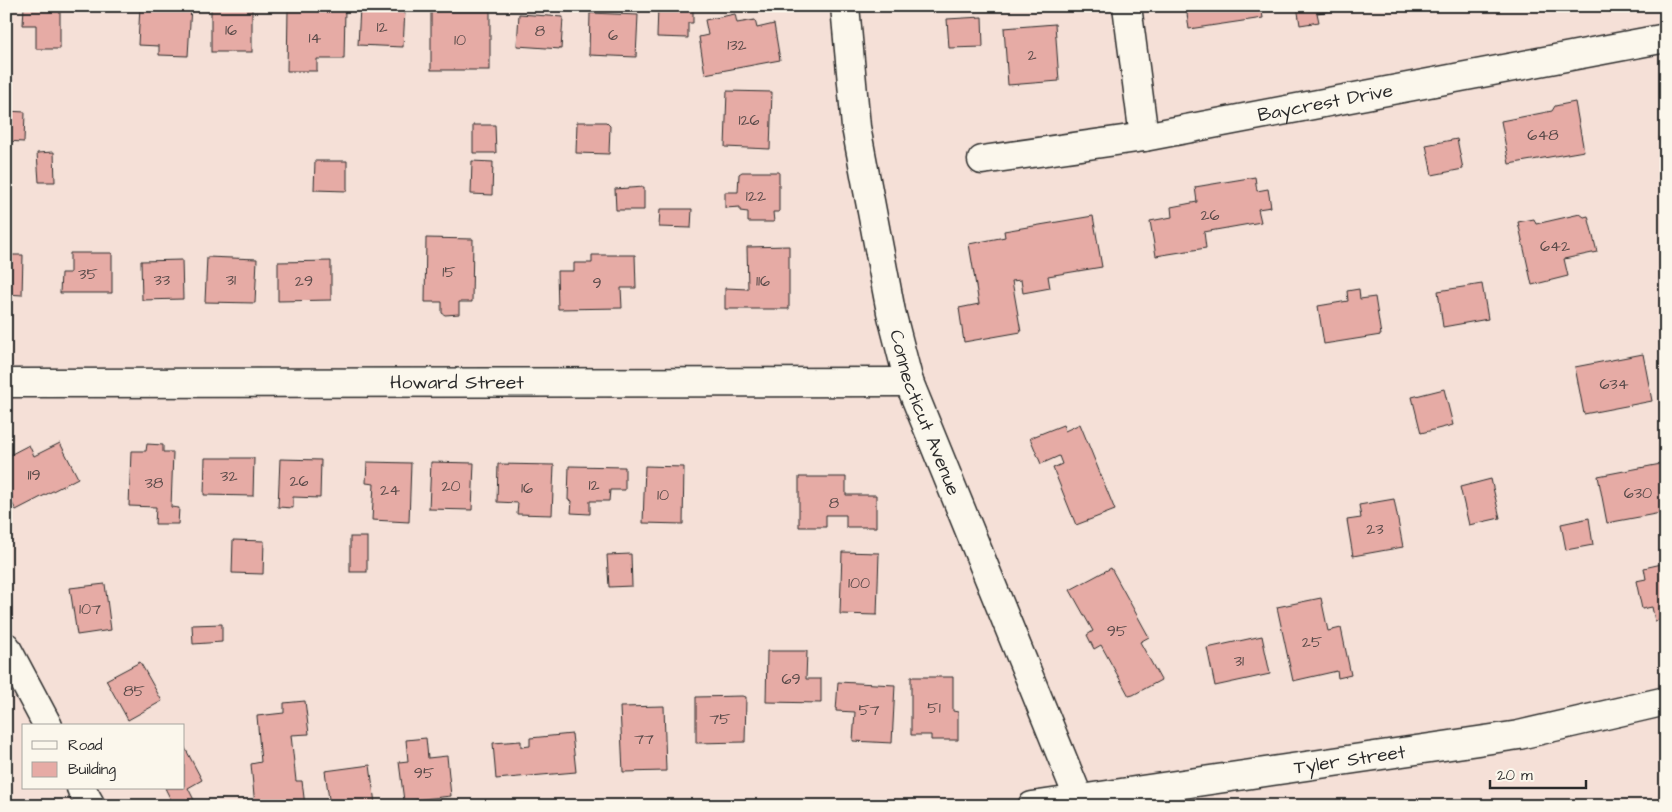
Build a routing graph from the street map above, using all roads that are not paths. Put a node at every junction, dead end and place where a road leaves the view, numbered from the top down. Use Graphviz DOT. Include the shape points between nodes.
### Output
graph roads {
  1 [pos="845,6"];
  2 [pos="1127,6"];
  3 [pos="1666,38"];
  4 [pos="1144,137"];
  5 [pos="982,160"];
  6 [pos="909,382"];
  7 [pos="6,383"];
  8 [pos="6,647"];
  9 [pos="1666,701"];
  10 [pos="47,724"];
  11 [pos="82,790"];
  12 [pos="1079,799"];
  13 [pos="91,806"];
  14 [pos="1032,806"];
  1 -- 6 [label="street, Connecticut Avenue" via="856,127 891,312"];
  2 -- 4 [label="street"];
  3 -- 4 [label="street, Baycrest Drive"];
  4 -- 5 [label="street, Baycrest Drive"];
  6 -- 7 [label="street, Howard Street"];
  6 -- 12 [label="street, Connecticut Avenue"];
  8 -- 10 [label="street"];
  9 -- 12 [label="street, Tyler Street" via="1518,735"];
  11 -- 13 [label="street"];
  12 -- 14 [label="street, Tyler Street"];
}
